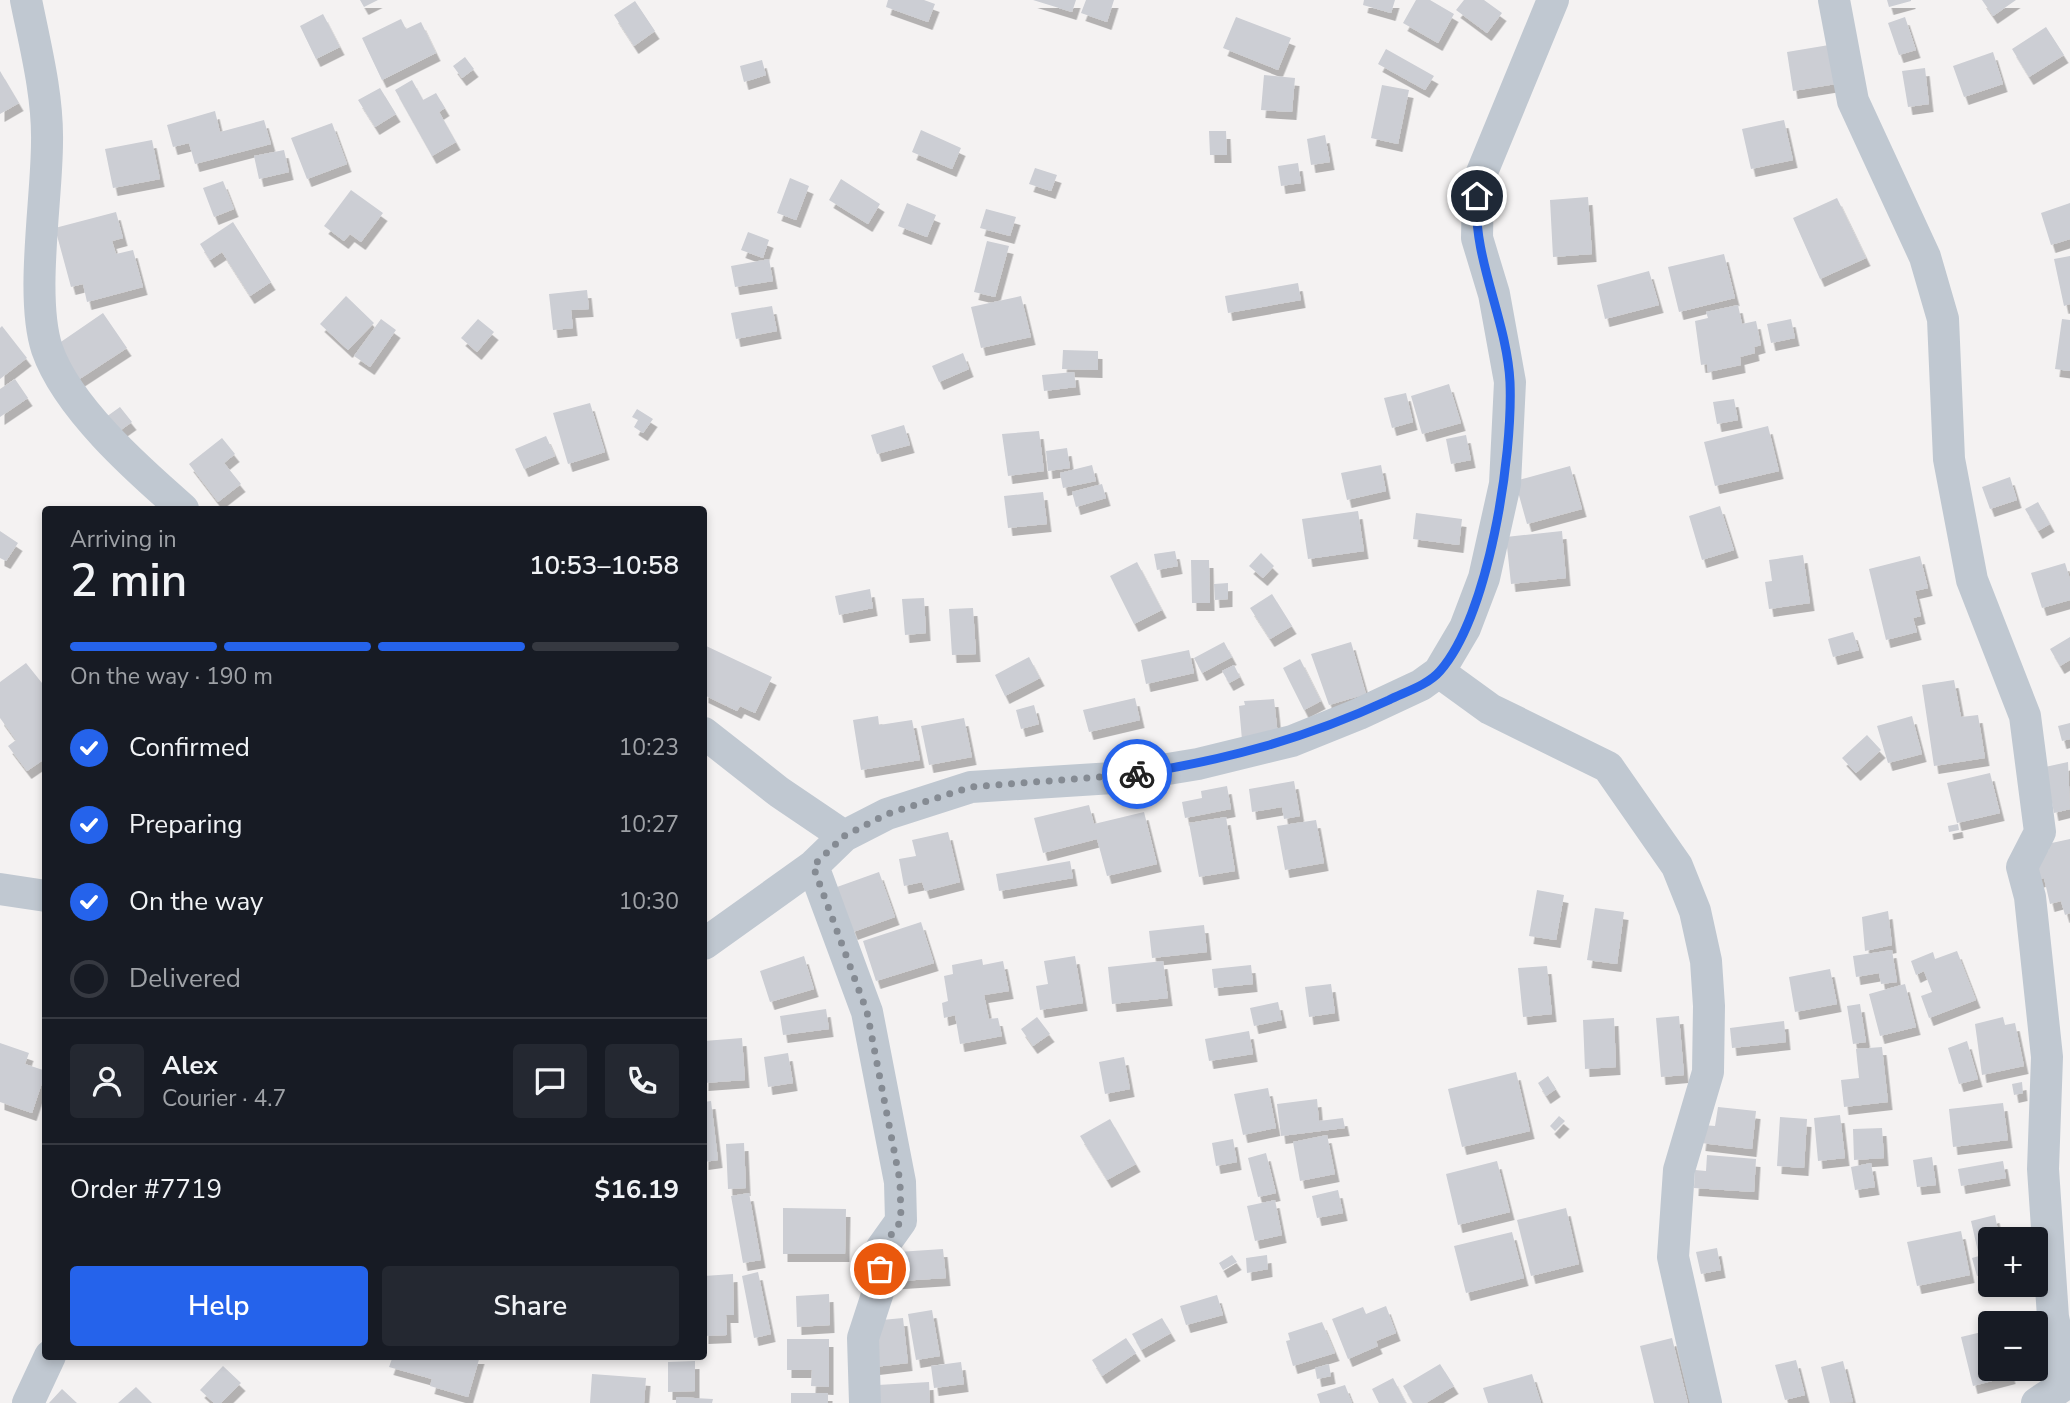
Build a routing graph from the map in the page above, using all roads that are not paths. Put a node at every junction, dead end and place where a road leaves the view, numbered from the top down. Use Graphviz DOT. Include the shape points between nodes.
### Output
graph roads {
  1 [pos="26,0"];
  2 [pos="1553,0"];
  3 [pos="1834,0"];
  4 [pos="180,506"];
  5 [pos="1439,672"];
  6 [pos="707,735"];
  7 [pos="844,836"];
  8 [pos="813,866"];
  9 [pos="0,889"];
  10 [pos="42,895"];
  11 [pos="707,942"];
  12 [pos="48,1360"];
  13 [pos="28,1403"];
  14 [pos="865,1403"];
  15 [pos="1706,1403"];
  16 [pos="2037,1403"];
  1 -- 4 [label="street" via="47,139 40,303 46,348 63,383 80,404 133,465"];
  2 -- 5 [label="street" via="1478,182 1477,239 1494,294 1510,382 1505,484 1483,578 1465,628"];
  3 -- 16 [label="street" via="1853,102 1925,257 1943,319 1949,459 1972,580 2025,716 2040,832 2022,867 2030,897 2047,1057 2046,1235 2053,1317 2063,1364 2061,1387"];
  5 -- 7 [label="street" via="1421,685 1292,741 1113,778 971,787 887,814"];
  5 -- 15 [label="street" via="1490,709 1608,767 1677,866 1695,911 1706,961 1708,1072 1679,1170 1673,1257"];
  6 -- 7 [label="street"];
  7 -- 8 [label="street"];
  8 -- 11 [label="street"];
  8 -- 14 [label="street" via="867,1012 900,1181 901,1221 881,1249 878,1289 863,1338"];
  9 -- 10 [label="street"];
  12 -- 13 [label="street"];
}
